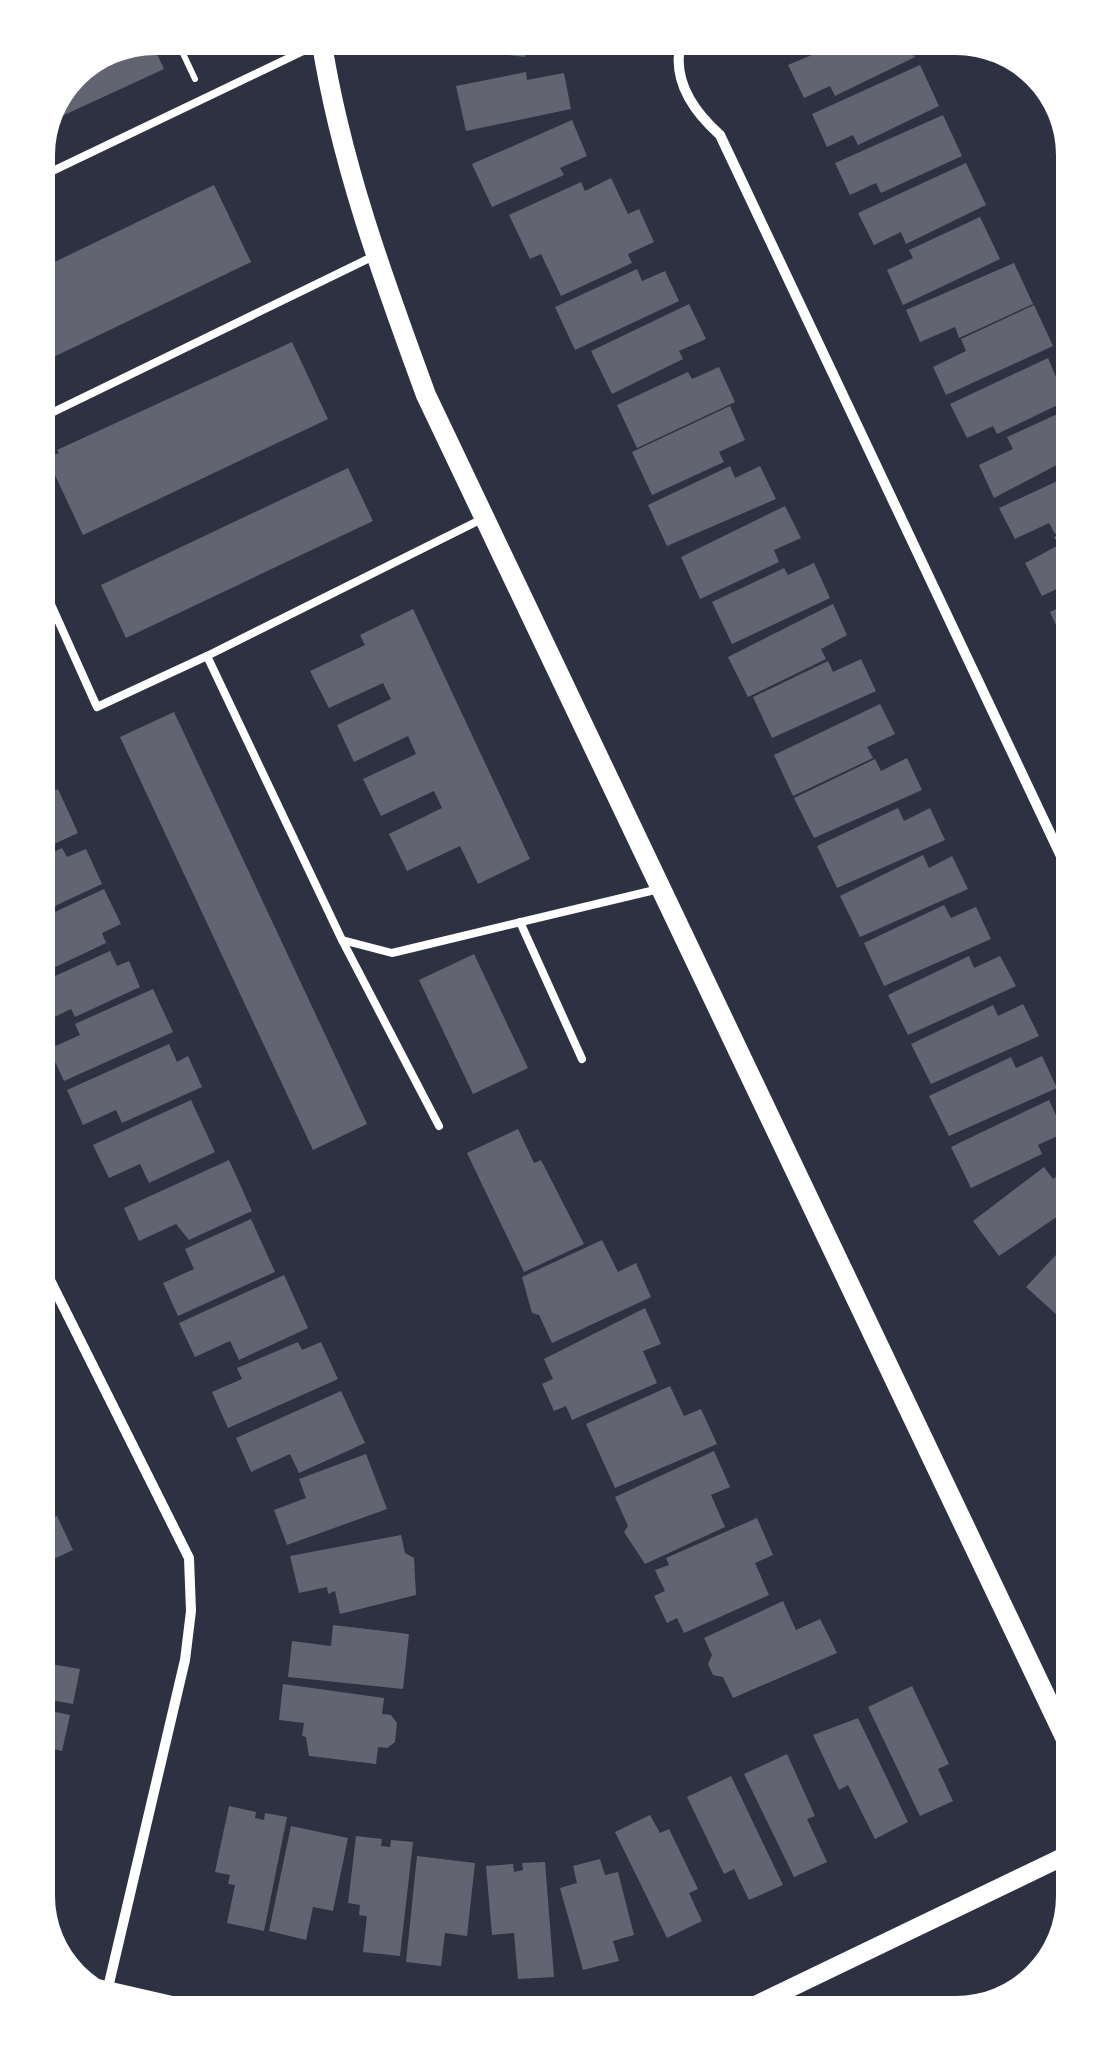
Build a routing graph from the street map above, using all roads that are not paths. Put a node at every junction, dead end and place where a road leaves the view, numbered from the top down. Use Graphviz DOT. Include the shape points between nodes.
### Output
graph roads {
  1 [pos="291,55"];
  2 [pos="323,55"];
  3 [pos="680,55"];
  4 [pos="55,170"];
  5 [pos="375,256"];
  6 [pos="55,410"];
  7 [pos="482,519"];
  8 [pos="55,614"];
  9 [pos="207,656"];
  10 [pos="1056,845"];
  11 [pos="659,888"];
  12 [pos="520,922"];
  13 [pos="342,940"];
  14 [pos="582,1059"];
  15 [pos="439,1126"];
  16 [pos="55,1290"];
  17 [pos="1056,1720"];
  18 [pos="1056,1860"];
  19 [pos="109,1985"];
  20 [pos="773,1996"];
  1 -- 4 [label="lane"];
  2 -- 5 [label="main road"];
  3 -- 10 [label="street" via="678,72 696,114 720,134"];
  5 -- 6 [label="lane"];
  5 -- 7 [label="main road" via="426,395"];
  7 -- 9 [label="lane"];
  7 -- 11 [label="main road"];
  8 -- 9 [label="lane" via="96,707"];
  9 -- 13 [label="lane"];
  11 -- 12 [label="lane"];
  11 -- 17 [label="main road"];
  12 -- 13 [label="lane" via="392,953"];
  12 -- 14 [label="lane"];
  13 -- 15 [label="lane"];
  16 -- 19 [label="street" via="189,1558 185,1660"];
  18 -- 20 [label="street"];
}
